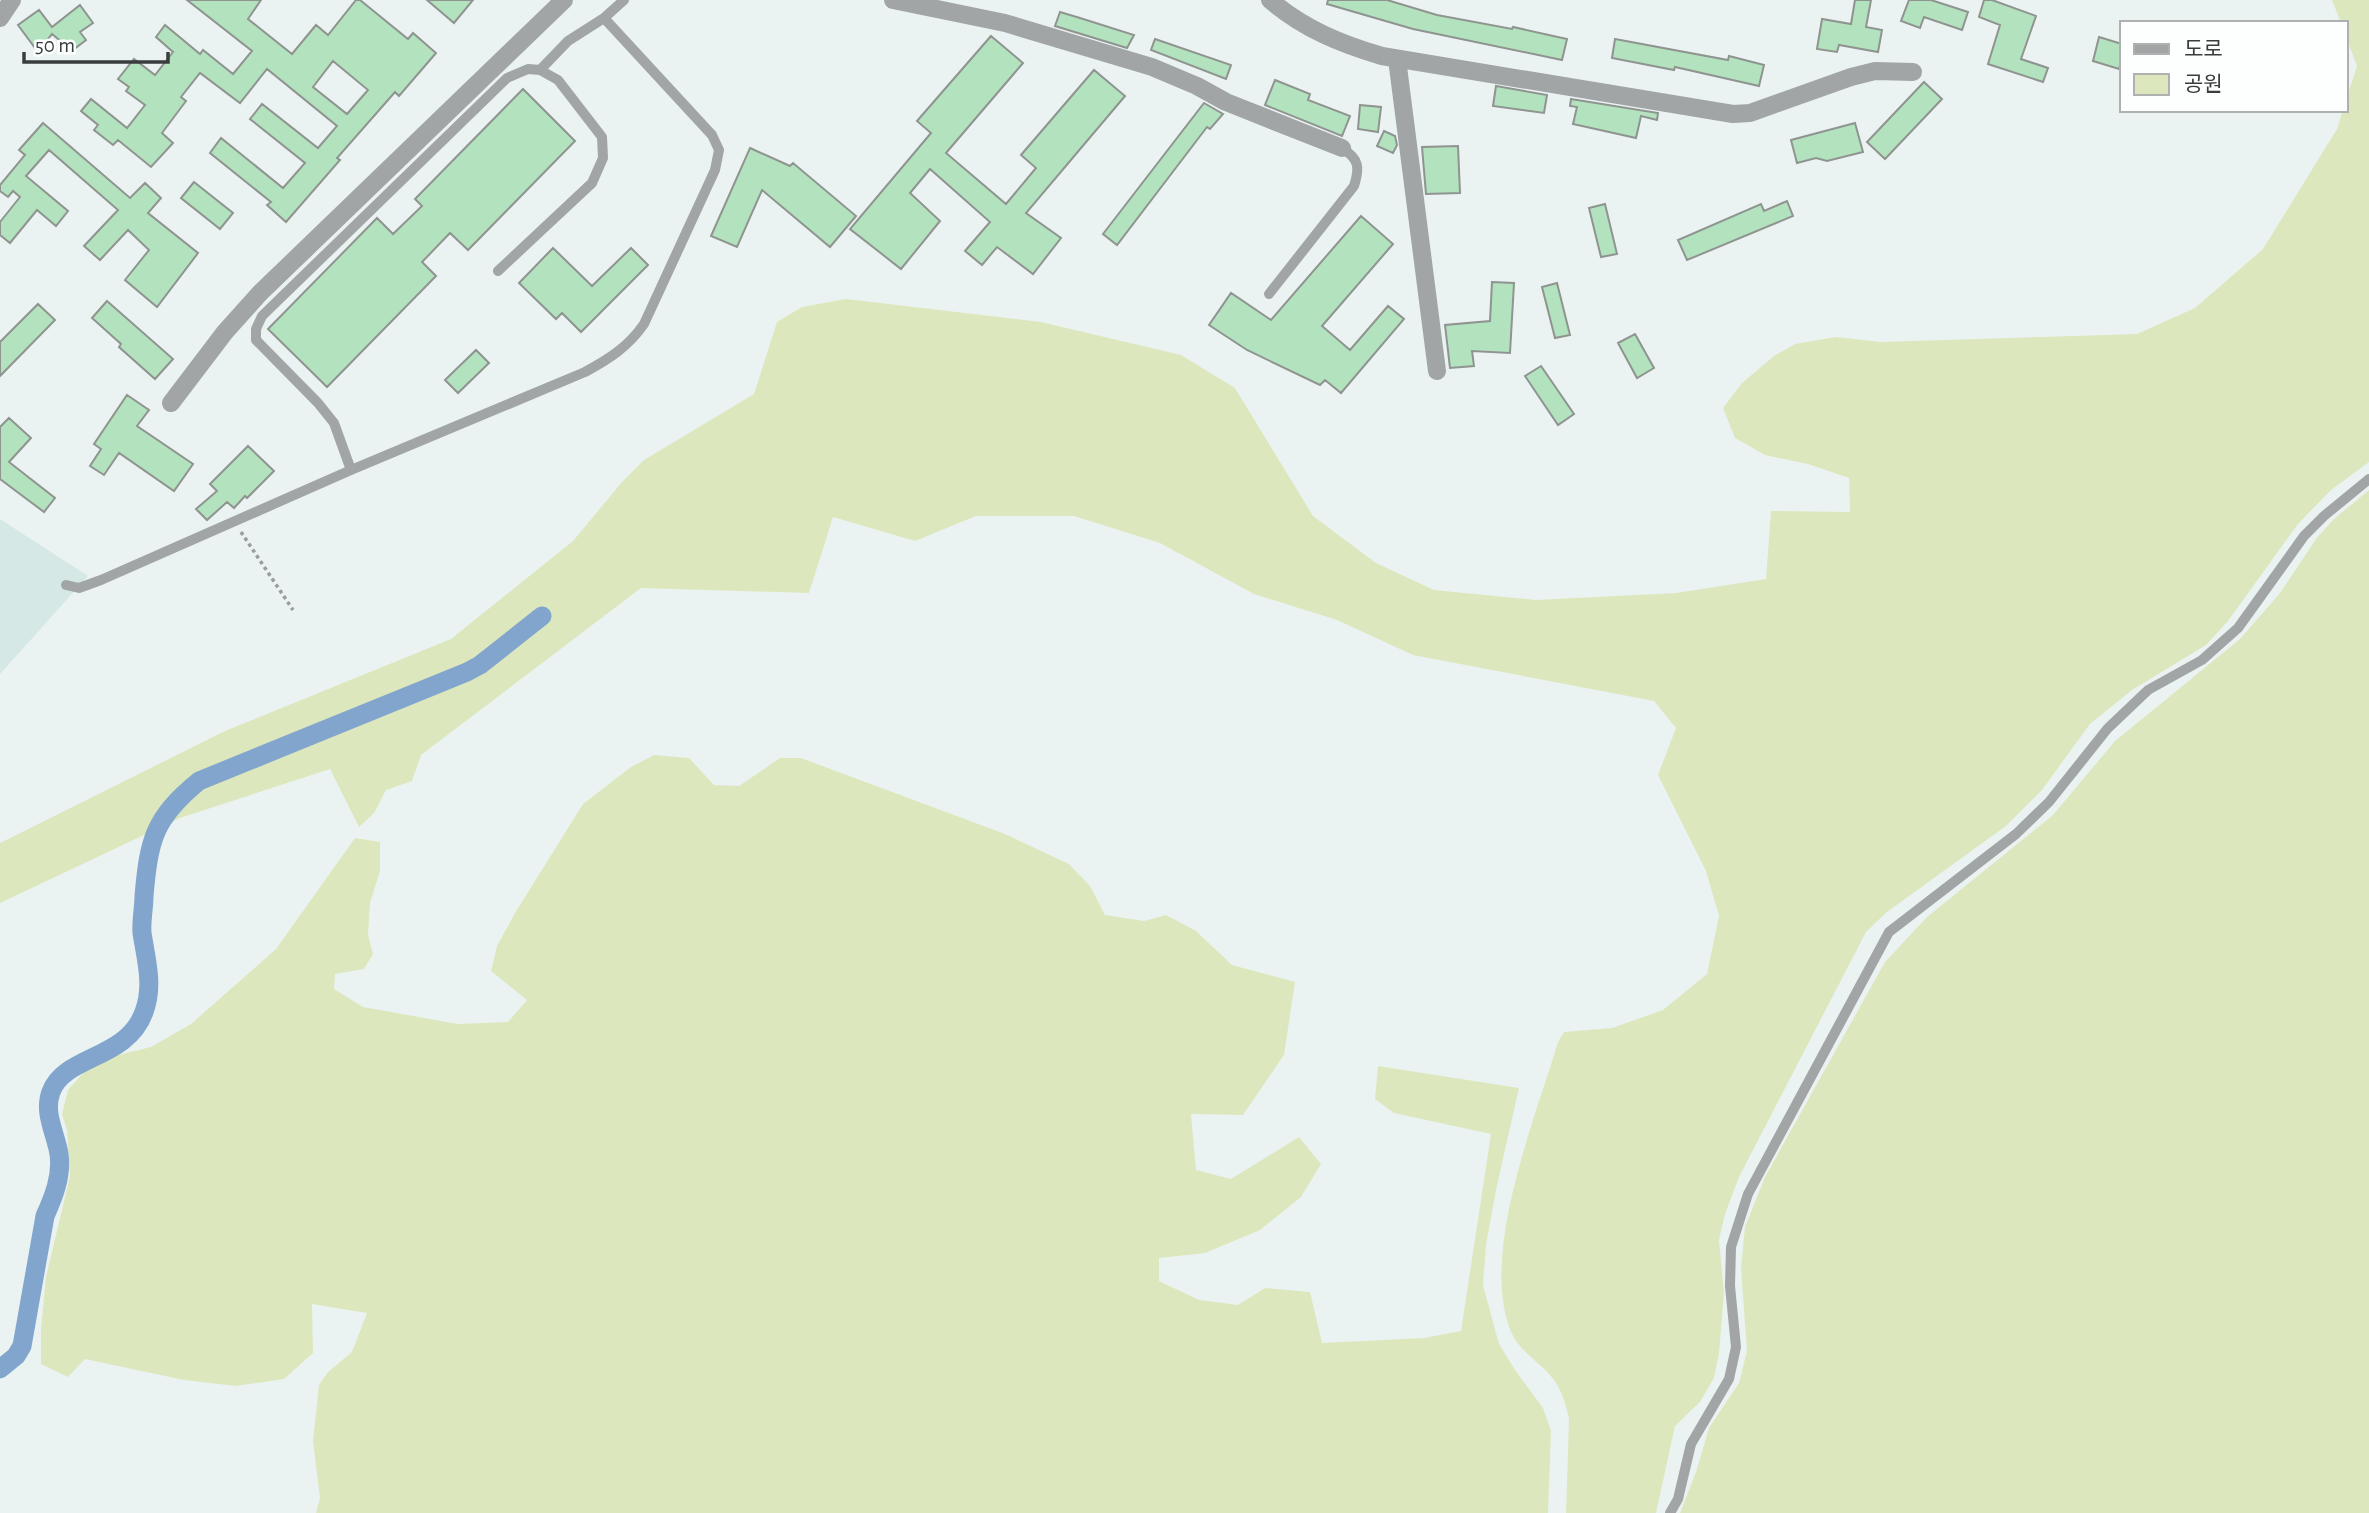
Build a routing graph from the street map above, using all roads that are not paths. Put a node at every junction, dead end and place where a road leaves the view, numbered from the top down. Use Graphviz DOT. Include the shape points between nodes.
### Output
graph roads {
  1 [pos="12,0"];
  2 [pos="564,0"];
  3 [pos="624,0"];
  4 [pos="893,0"];
  5 [pos="1270,0"];
  6 [pos="0,18"];
  7 [pos="604,18"];
  8 [pos="1397,59"];
  9 [pos="540,70"];
  10 [pos="1913,72"];
  11 [pos="1342,148"];
  12 [pos="498,271"];
  13 [pos="1269,294"];
  14 [pos="1437,371"];
  15 [pos="171,403"];
  16 [pos="351,470"];
  17 [pos="2369,479"];
  18 [pos="66,585"];
  19 [pos="1670,1513"];
  1 -- 6 [label="street"];
  2 -- 15 [label="street" via="260,293"];
  3 -- 7 [label="lane"];
  4 -- 11 [label="street" via="1005,23 1152,67"];
  5 -- 8 [label="street" via="1315,32"];
  7 -- 9 [label="lane" via="568,41"];
  7 -- 16 [label="lane" via="712,135 719,150 715,170 644,324 614,355 585,372"];
  8 -- 10 [label="street" via="1733,114 1750,113 1875,71"];
  8 -- 14 [label="street"];
  9 -- 12 [label="lane" via="558,79 602,137 603,158 593,183"];
  9 -- 16 [label="lane" via="528,69 507,78 262,316 256,340 334,423"];
  11 -- 13 [label="lane" via="1353,156 1359,172 1354,186"];
  16 -- 18 [label="lane" via="101,580 79,588"];
  17 -- 19 [label="lane" via="2304,536 2238,628 2202,660 2148,690 2108,728 2049,802 2016,834 1889,932 1748,1194 1731,1247 1737,1347 1729,1378 1691,1444 1678,1499"];
}
